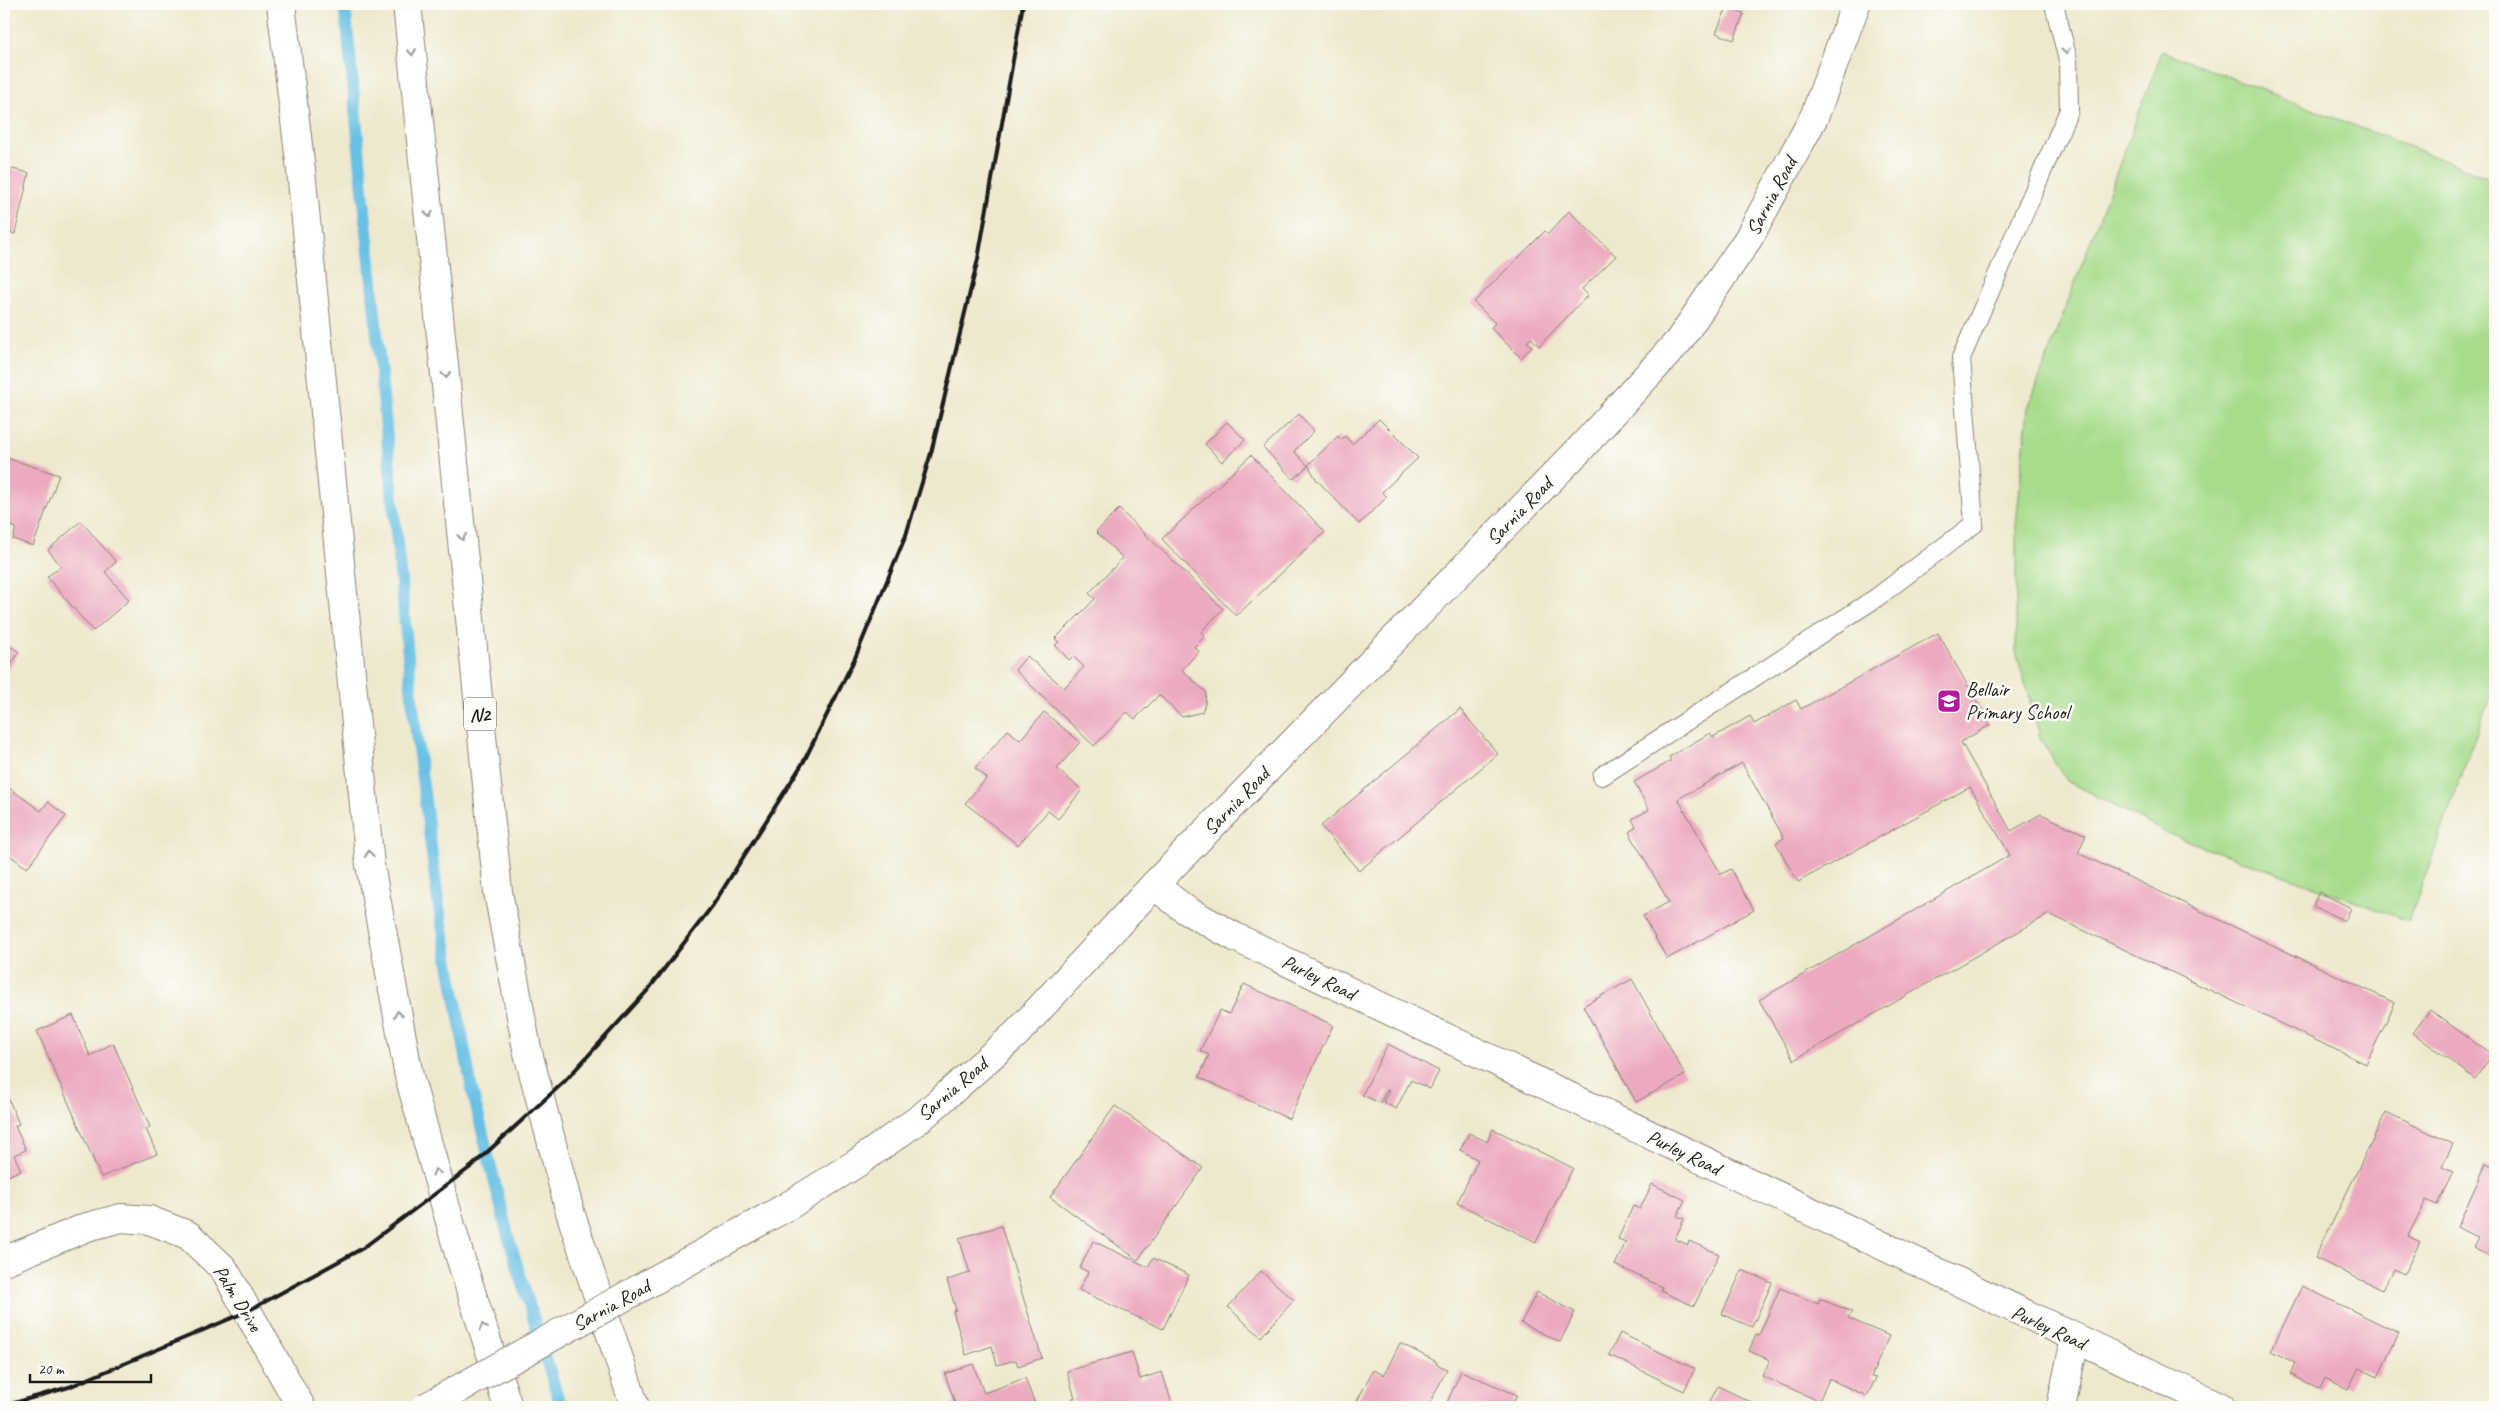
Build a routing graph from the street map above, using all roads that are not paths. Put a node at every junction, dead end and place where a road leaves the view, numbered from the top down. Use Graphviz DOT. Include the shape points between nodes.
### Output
graph roads {
  1 [pos="281,4"];
  2 [pos="407,4"];
  3 [pos="1856,4"];
  4 [pos="2054,4"];
  5 [pos="1602,776"];
  6 [pos="1154,885"];
  7 [pos="4,1261"];
  8 [pos="2075,1339"];
  9 [pos="301,1407"];
  10 [pos="426,1407"];
  11 [pos="508,1407"];
  12 [pos="635,1407"];
  13 [pos="2061,1407"];
  14 [pos="2221,1407"];
  11 -- 1 [label="main road, one-way" via="459,1254 409,1076 370,865 301,170"];
  2 -- 12 [label="main road, N2, one-way" via="498,892 527,1049 570,1212"];
  3 -- 6 [label="main road, Sarnia Road" via="1809,125 1748,240 1678,342 1580,449"];
  4 -- 5 [label="lane, one-way" via="2068,60 2069,110 1961,358 1974,524 1876,598"];
  6 -- 8 [label="main road, Purley Road" via="1186,910 1235,938"];
  6 -- 10 [label="main road, Sarnia Road, bridge" via="1016,1034 922,1116 857,1163 788,1206"];
  7 -- 9 [label="main road, Palm Drive" via="87,1227 121,1218 149,1220 188,1235 224,1269"];
  8 -- 13 [label="main road"];
  8 -- 14 [label="main road, Purley Road"];
}
